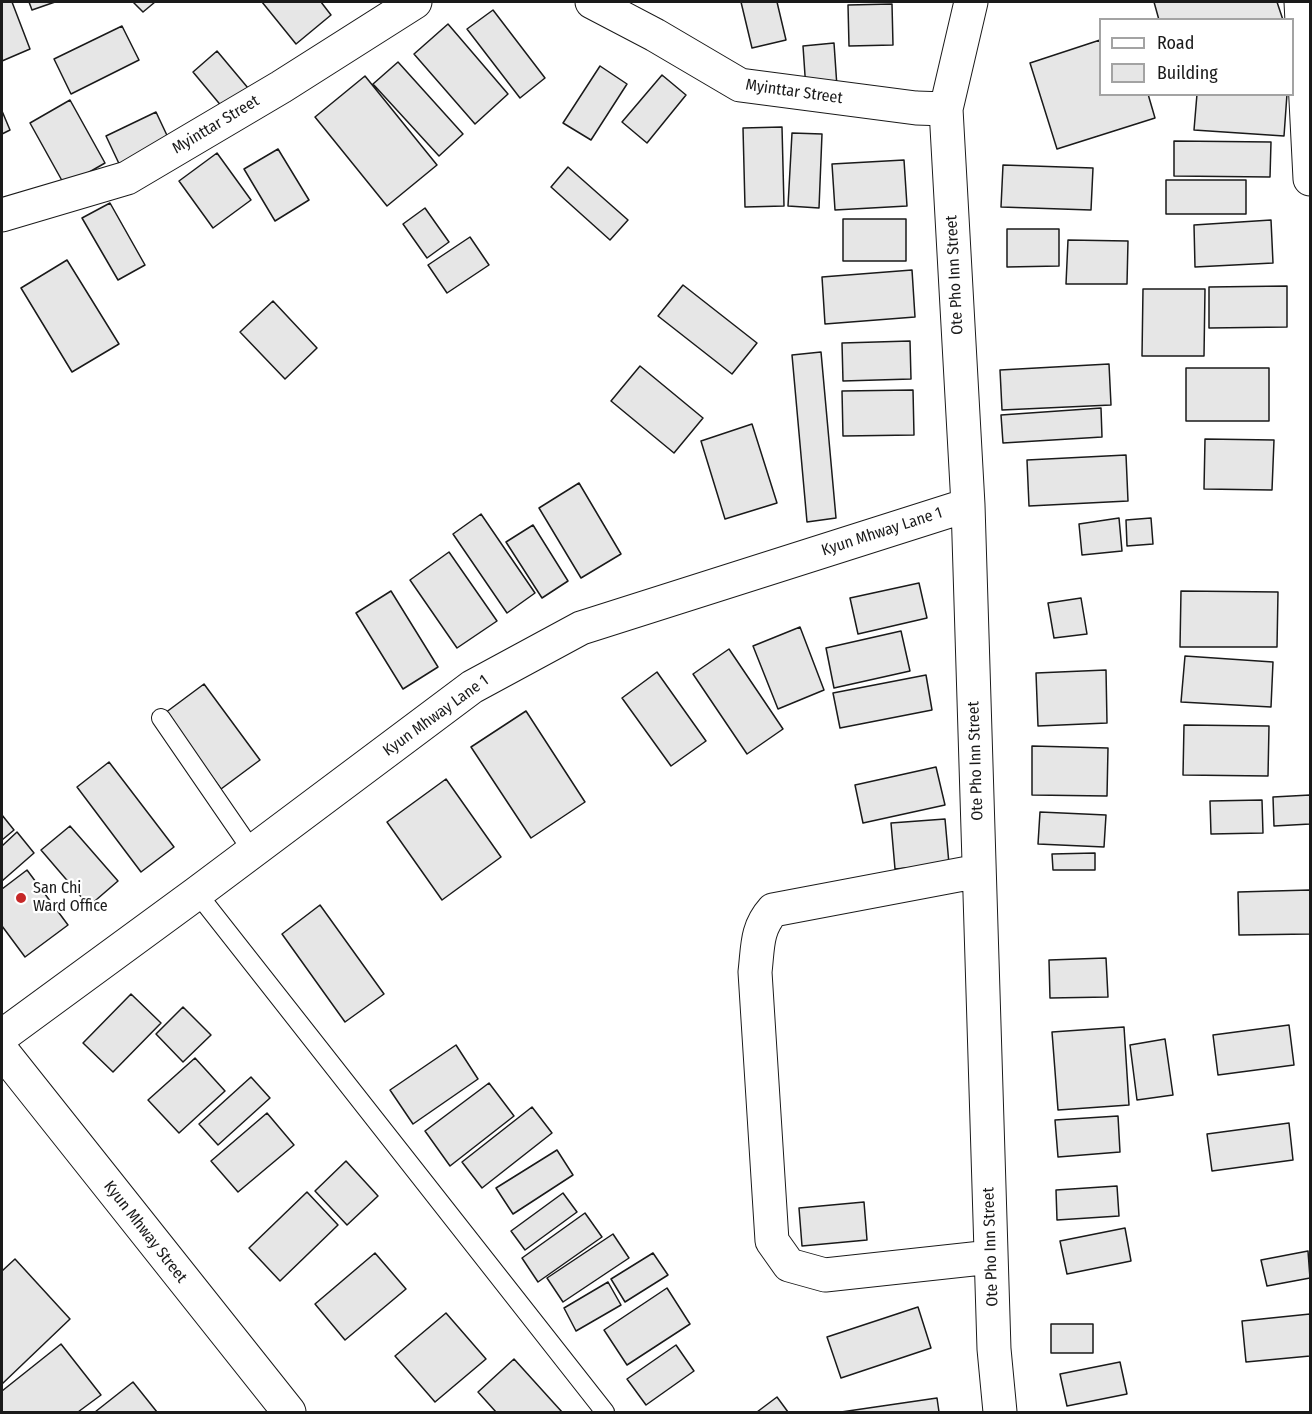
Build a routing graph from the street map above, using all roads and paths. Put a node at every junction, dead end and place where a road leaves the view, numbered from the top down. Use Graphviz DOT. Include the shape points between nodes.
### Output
graph roads {
  1 [pos="415,2"];
  2 [pos="592,2"];
  3 [pos="971,2"];
  4 [pos="1301,2"];
  5 [pos="946,109"];
  6 [pos="1311,179"];
  7 [pos="2,215"];
  8 [pos="968,505"];
  9 [pos="161,718"];
  10 [pos="253,852"];
  11 [pos="979,871"];
  12 [pos="197,893"];
  13 [pos="2,1036"];
  14 [pos="2,1051"];
  15 [pos="991,1257"];
  16 [pos="289,1413"];
  17 [pos="605,1413"];
  18 [pos="1000,1413"];
  1 -- 7 [label="street, Myinttar Street" via="127,178"];
  2 -- 5 [label="street, Myinttar Street" via="740,85"];
  3 -- 5 [label="street, Ote Pho Inn Street"];
  4 -- 6 [label="street"];
  5 -- 8 [label="street, Ote Pho Inn Street"];
  8 -- 10 [label="street, Kyun Mhway Lane 1" via="581,628 472,687"];
  8 -- 11 [label="street, Ote Pho Inn Street"];
  9 -- 10 [label="lane"];
  10 -- 12 [label="street, Kyun Mhway Lane 1"];
  11 -- 15 [label="street, Ote Pho Inn Street"];
  11 -- 15 [label="street" via="773,910 760,930 755,972 772,1241 789,1265 825,1275"];
  12 -- 13 [label="street, Kyun Mhway Lane 1"];
  12 -- 17 [label="lane"];
  14 -- 16 [label="street, Kyun Mhway Street"];
  15 -- 18 [label="street, Ote Pho Inn Street"];
}
